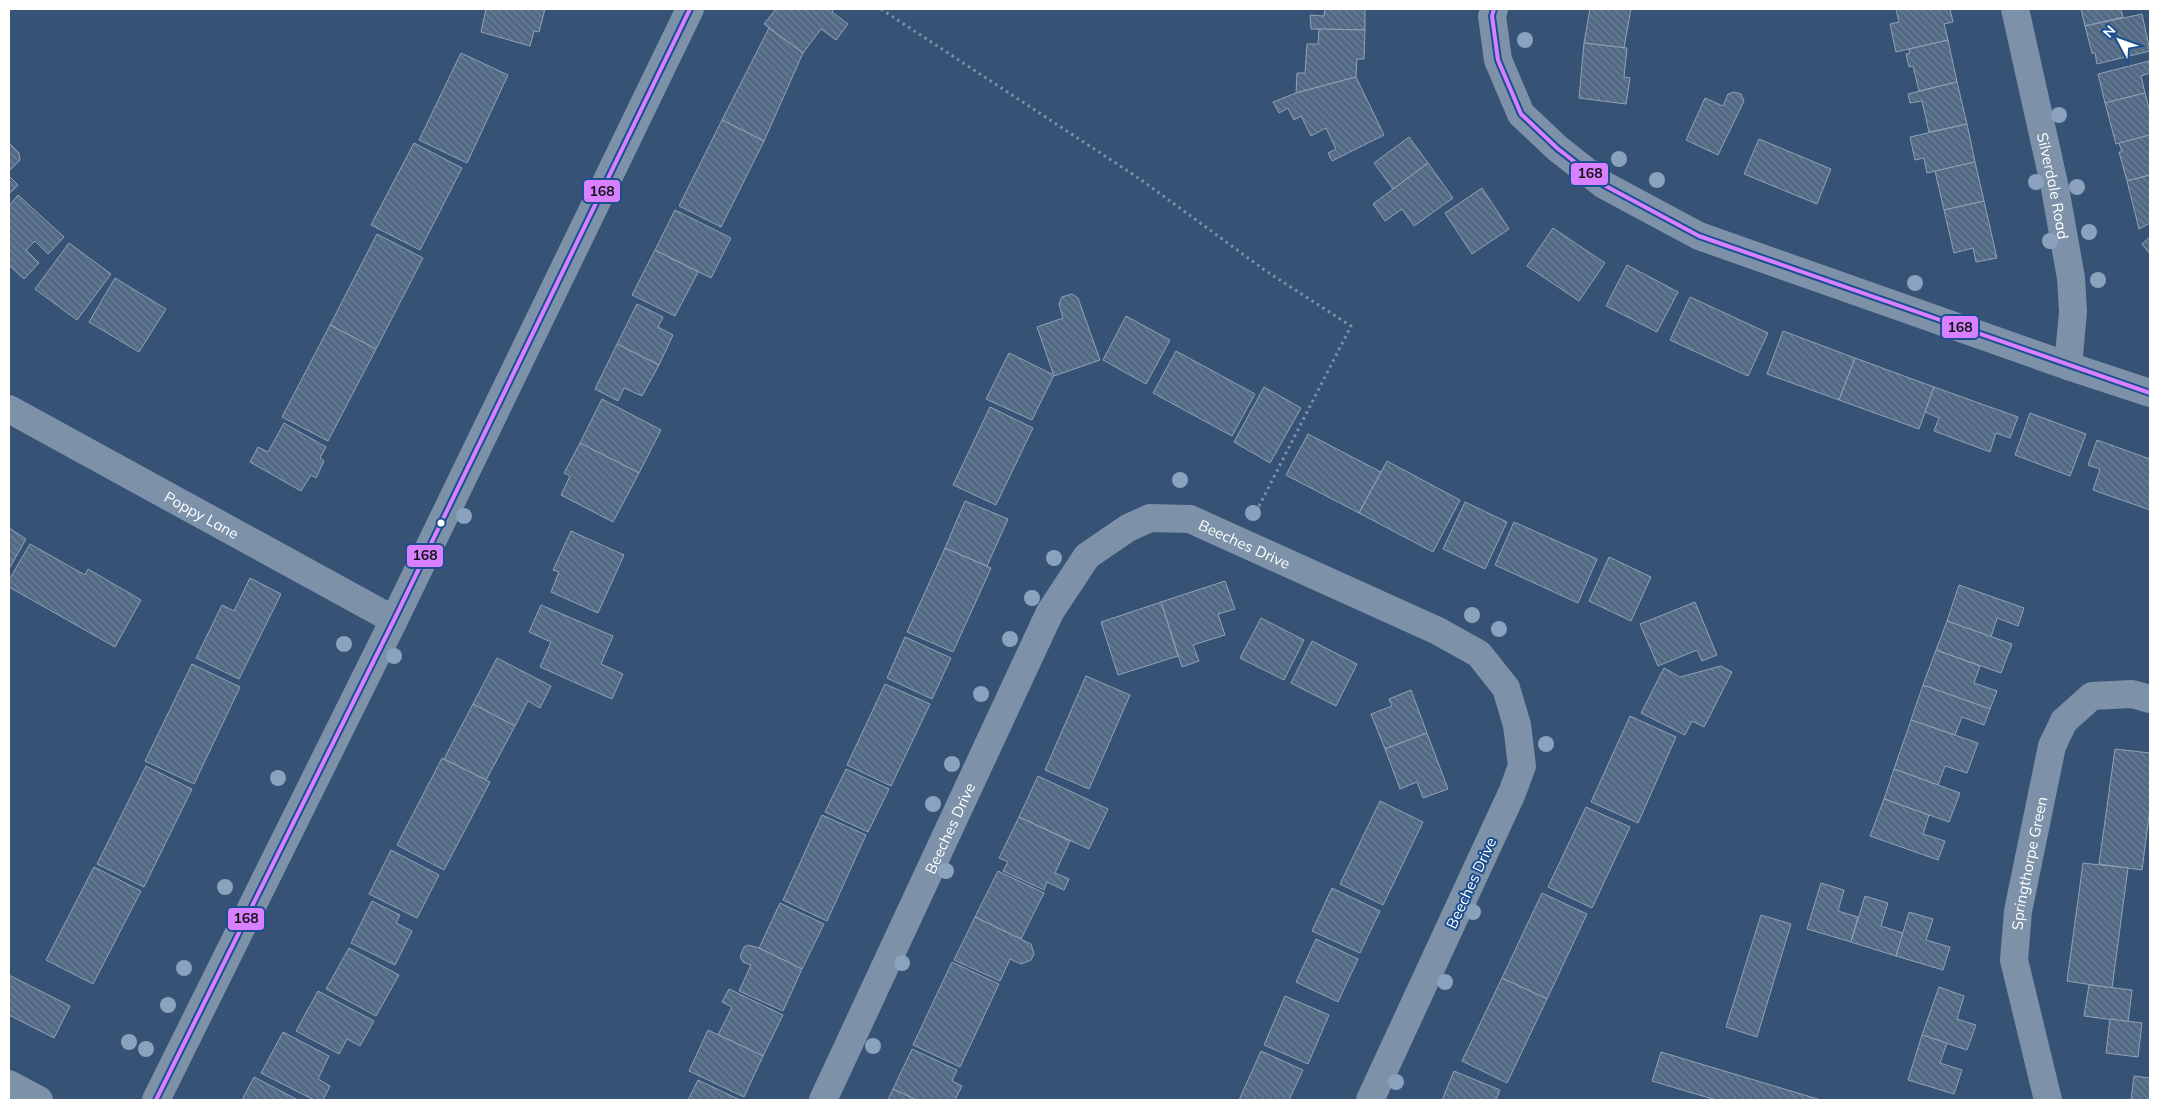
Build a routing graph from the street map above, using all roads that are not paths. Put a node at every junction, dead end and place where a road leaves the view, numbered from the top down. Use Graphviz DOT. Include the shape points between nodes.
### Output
graph roads {
  1 [pos="690,9"];
  2 [pos="1494,9"];
  3 [pos="2014,9"];
  4 [pos="2068,366"];
  5 [pos="2150,393"];
  6 [pos="9,409"];
  7 [pos="394,620"];
  8 [pos="2150,699"];
  9 [pos="9,1084"];
  10 [pos="39,1100"];
  11 [pos="156,1100"];
  12 [pos="823,1100"];
  13 [pos="1370,1100"];
  14 [pos="2048,1100"];
  1 -- 7 [label="street"];
  2 -- 4 [label="street" via="1492,16 1498,60 1521,114 1604,185 1699,236"];
  3 -- 4 [label="street, Silverdale Road" via="2072,278 2073,312"];
  4 -- 5 [label="street"];
  6 -- 7 [label="street, Poppy Lane"];
  7 -- 11 [label="street"];
  8 -- 14 [label="street, Springthorpe Green" via="2132,694 2092,696 2064,721 2052,746 2018,911 2014,960"];
  9 -- 10 [label="street"];
  12 -- 13 [label="street, Beeches Drive" via="1050,612 1087,556 1128,528 1150,518 1190,519 1438,630 1479,654 1506,688 1518,725 1522,766"];
}
